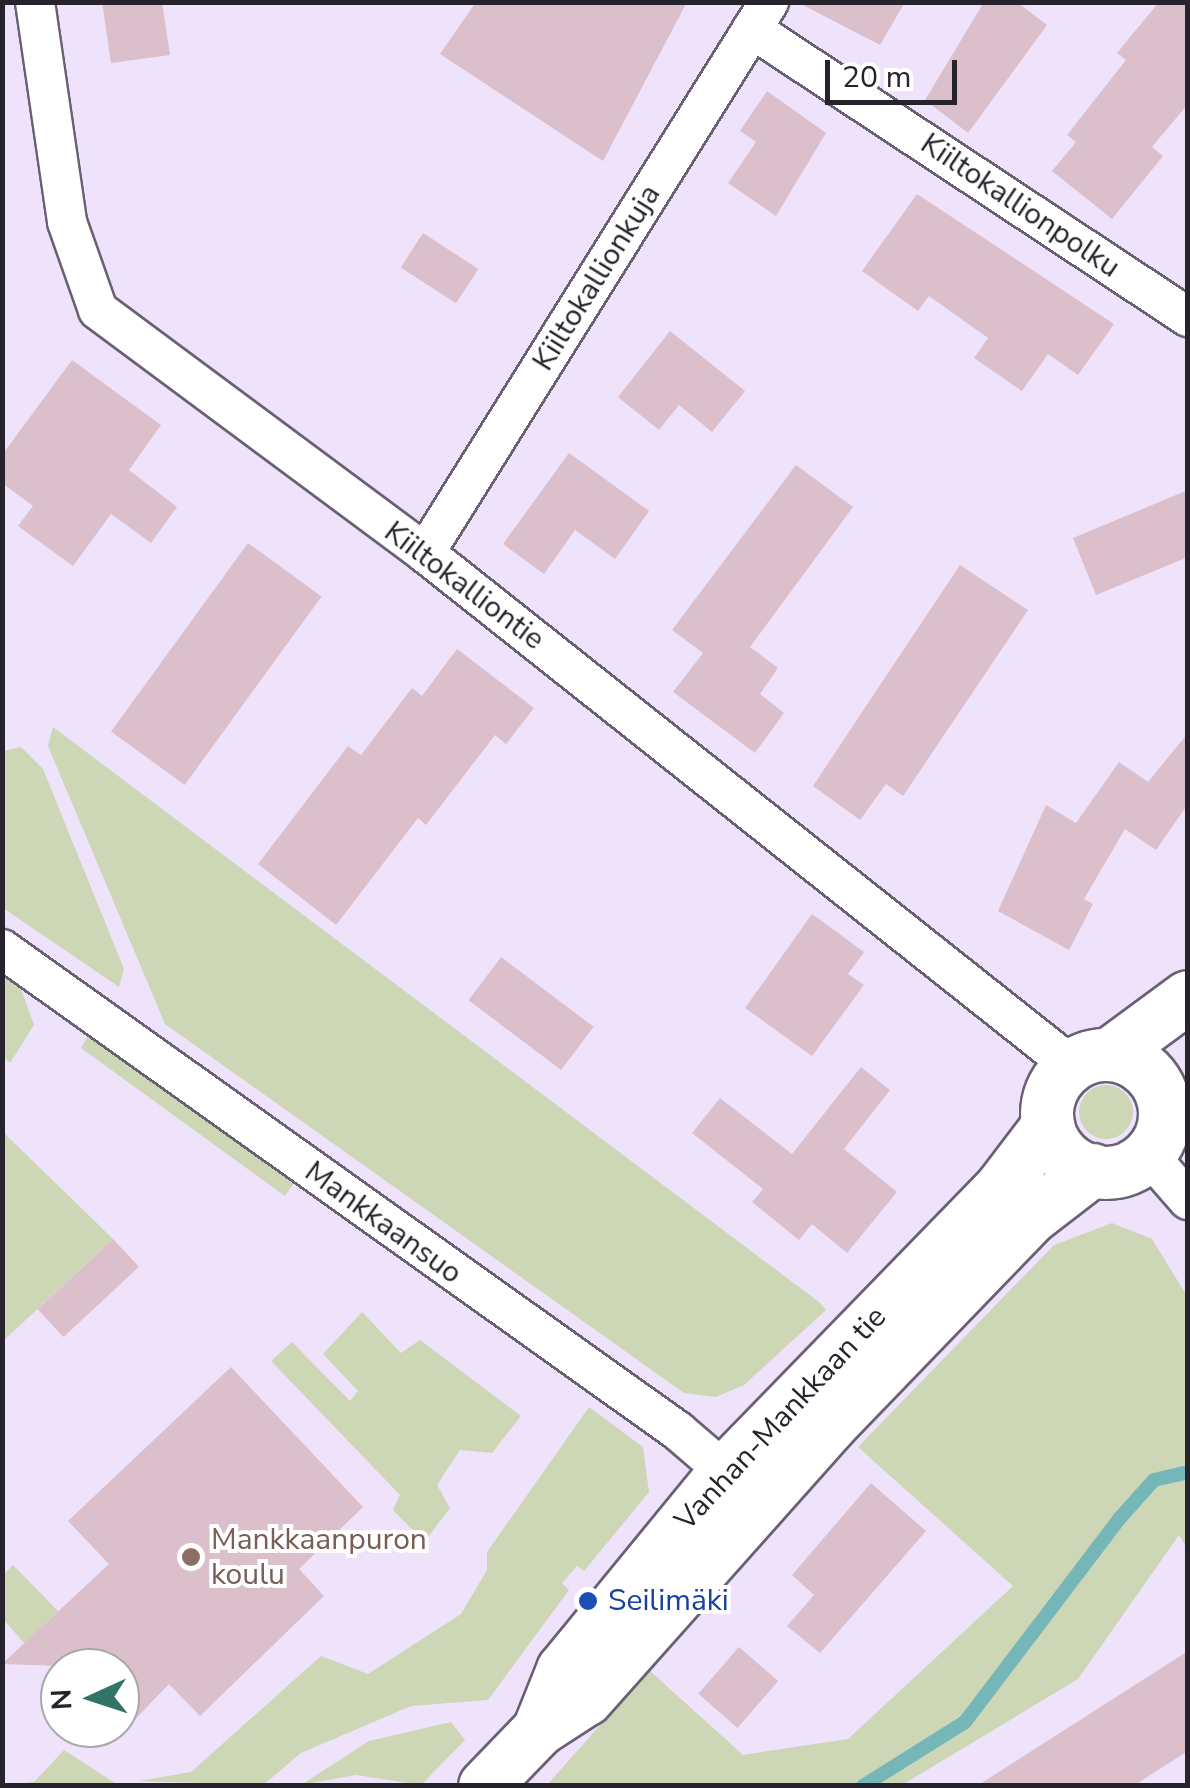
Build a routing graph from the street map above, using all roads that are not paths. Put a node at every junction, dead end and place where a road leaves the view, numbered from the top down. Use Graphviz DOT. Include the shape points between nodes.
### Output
graph roads {
  1 [pos="35,2"];
  2 [pos="760,16"];
  3 [pos="1188,317"];
  4 [pos="425,554"];
  5 [pos="2,948"];
  6 [pos="1188,997"];
  7 [pos="1188,1055"];
  8 [pos="1092,1060"];
  9 [pos="1164,1104"];
  10 [pos="1048,1126"];
  11 [pos="1148,1154"];
  12 [pos="1092,1170"];
  13 [pos="1188,1200"];
  14 [pos="742,1487"];
  15 [pos="485,1786"];
  1 -- 4 [label="street, Kiiltokalliontie" via="67,222 98,310"];
  2 -- 3 [label="street, Kiiltokallionpolku"];
  2 -- 4 [label="street, Kiiltokallionkuja"];
  4 -- 8 [label="street, Kiiltokalliontie"];
  5 -- 14 [label="street, Mankkaansuo"];
  6 -- 8 [label="main road"];
  7 -- 9 [label="main road"];
  8 -- 9 [label="main road" via="1139,1064"];
  8 -- 10 [label="main road" via="1048,1100"];
  9 -- 11 [label="main road"];
  10 -- 12 [label="main road" via="1063,1154"];
  10 -- 14 [label="main road, Vanhan-Mankkaan tie"];
  11 -- 12 [label="main road" via="1119,1172"];
  11 -- 13 [label="street"];
  12 -- 14 [label="main road, Vanhan-Mankkaan tie" via="1032,1217"];
  14 -- 15 [label="main road, Vanhan-Mankkaan tie" via="586,1700 539,1730"];
}
